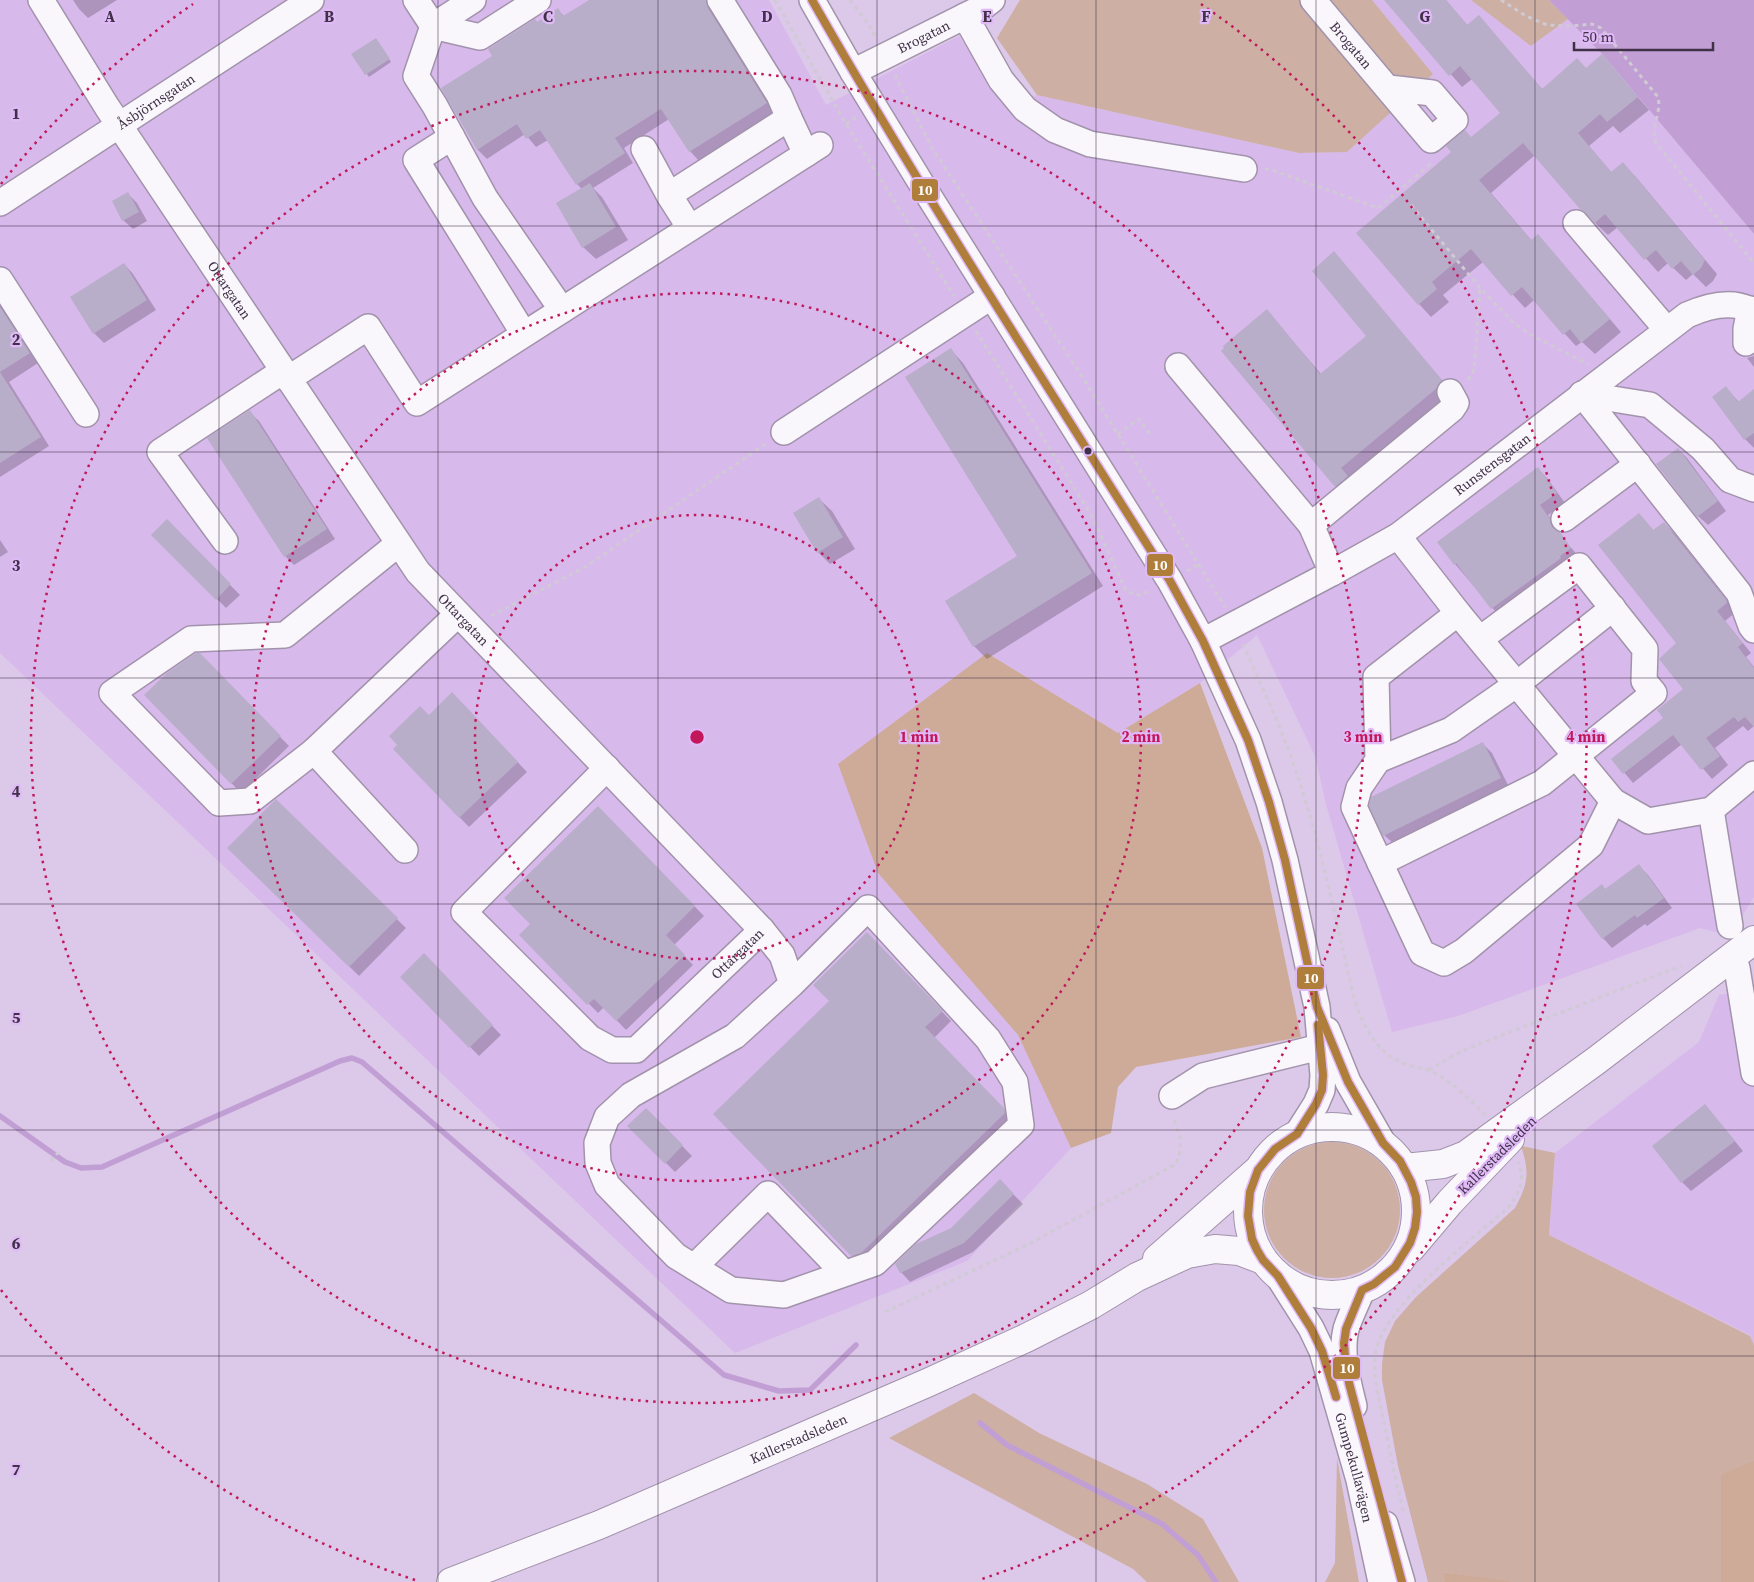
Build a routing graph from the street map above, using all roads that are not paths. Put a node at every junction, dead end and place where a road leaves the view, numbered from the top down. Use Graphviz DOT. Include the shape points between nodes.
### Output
graph roads {
  1 [pos="41,0"];
  2 [pos="311,0"];
  3 [pos="416,0"];
  4 [pos="473,0"];
  5 [pos="538,0"];
  6 [pos="720,0"];
  7 [pos="812,0"];
  8 [pos="992,0"];
  9 [pos="1313,0"];
  10 [pos="965,16"];
  11 [pos="434,26"];
  12 [pos="853,72"];
  13 [pos="789,118"];
  14 [pos="120,125"];
  15 [pos="452,137"];
  16 [pos="1431,140"];
  17 [pos="644,149"];
  18 [pos="1244,169"];
  19 [pos="670,195"];
  20 [pos="0,203"];
  21 [pos="1576,223"];
  22 [pos="690,228"];
  23 [pos="0,280"];
  24 [pos="992,296"];
  25 [pos="562,310"];
  26 [pos="1752,310"];
  27 [pos="1667,330"];
  28 [pos="524,334"];
  29 [pos="1746,343"];
  30 [pos="1178,366"];
  31 [pos="286,375"];
  32 [pos="1451,394"];
  33 [pos="1582,394"];
  34 [pos="86,414"];
  35 [pos="784,432"];
  36 [pos="1638,464"];
  37 [pos="1754,489"];
  38 [pos="1564,519"];
  39 [pos="1311,525"];
  40 [pos="1398,536"];
  41 [pos="225,541"];
  42 [pos="398,544"];
  43 [pos="1332,573"];
  44 [pos="1613,608"];
  45 [pos="1458,613"];
  46 [pos="464,620"];
  47 [pos="1754,630"];
  48 [pos="1480,639"];
  49 [pos="1203,641"];
  50 [pos="1517,684"];
  51 [pos="314,751"];
  52 [pos="1576,756"];
  53 [pos="1378,760"];
  54 [pos="607,768"];
  55 [pos="1754,774"];
  56 [pos="1613,801"];
  57 [pos="1711,810"];
  58 [pos="405,850"];
  59 [pos="1380,863"];
  60 [pos="1730,926"];
  61 [pos="762,930"];
  62 [pos="1754,940"];
  63 [pos="1737,968"];
  64 [pos="792,984"];
  65 [pos="1317,1007"];
  66 [pos="1320,1047"];
  67 [pos="1597,1060"];
  68 [pos="1753,1067"];
  69 [pos="1172,1096"];
  70 [pos="1297,1134"];
  71 [pos="1383,1143"];
  72 [pos="1405,1168"];
  73 [pos="1258,1170"];
  74 [pos="1403,1256"];
  75 [pos="694,1267"];
  76 [pos="1271,1268"];
  77 [pos="844,1273"];
  78 [pos="1137,1277"];
  79 [pos="1362,1290"];
  80 [pos="451,1582"];
  81 [pos="1381,1582"];
  82 [pos="1402,1582"];
  1 -- 14 [label="street, Ottargatan"];
  2 -- 14 [label="street, Åsbjörnsgatan"];
  3 -- 11 [label="street"];
  4 -- 11 [label="street"];
  5 -- 11 [label="street" via="480,37"];
  6 -- 13 [label="street" via="779,95"];
  7 -- 12 [label="street"];
  8 -- 10 [label="street, Brogatan"];
  9 -- 16 [label="street, Brogatan"];
  10 -- 12 [label="street, Brogatan"];
  10 -- 18 [label="street" via="1001,80 1025,109 1055,130 1090,144"];
  11 -- 15 [label="street" via="416,76"];
  12 -- 24 [label="street"];
  13 -- 19 [label="street"];
  13 -- 22 [label="street" via="813,149"];
  14 -- 20 [label="street, Åsbjörnsgatan"];
  14 -- 31 [label="street, Ottargatan"];
  15 -- 25 [label="street" via="485,198"];
  15 -- 28 [label="street" via="416,160"];
  17 -- 19 [label="street"];
  19 -- 22 [label="street"];
  21 -- 27 [label="street"];
  22 -- 25 [label="street"];
  23 -- 34 [label="street"];
  24 -- 35 [label="street"];
  24 -- 49 [label="street" via="1170,580"];
  25 -- 28 [label="street"];
  26 -- 27 [label="street, Runstensgatan" via="1733,305 1712,306 1687,315"];
  26 -- 29 [label="street" via="1746,329"];
  27 -- 33 [label="street, Runstensgatan"];
  28 -- 31 [label="street" via="417,403 368,326"];
  30 -- 39 [label="street"];
  31 -- 41 [label="street" via="160,452"];
  31 -- 42 [label="street, Ottargatan"];
  32 -- 39 [label="street" via="1456,403 1452,409"];
  33 -- 36 [label="street"];
  33 -- 37 [label="street" via="1650,404 1703,449 1730,480"];
  33 -- 40 [label="street, Runstensgatan"];
  36 -- 38 [label="street"];
  36 -- 47 [label="street" via="1739,592"];
  39 -- 43 [label="street"];
  40 -- 43 [label="street, Runstensgatan"];
  40 -- 45 [label="street"];
  42 -- 46 [label="street, Ottargatan" via="418,572"];
  42 -- 51 [label="street" via="285,635 191,638 112,694 219,803 250,801"];
  43 -- 49 [label="street, Runstensgatan"];
  44 -- 48 [label="street" via="1579,566"];
  44 -- 50 [label="street"];
  44 -- 52 [label="street" via="1645,649 1644,681 1654,693"];
  45 -- 48 [label="street"];
  45 -- 53 [label="street" via="1376,677"];
  46 -- 51 [label="street"];
  46 -- 54 [label="street, Ottargatan"];
  48 -- 50 [label="street"];
  49 -- 65 [label="street" via="1248,740 1269,802"];
  50 -- 52 [label="street"];
  50 -- 53 [label="street" via="1451,730"];
  51 -- 58 [label="street"];
  52 -- 56 [label="street"];
  52 -- 59 [label="street" via="1542,782"];
  53 -- 59 [label="street" via="1359,788 1354,807"];
  54 -- 61 [label="street, Ottargatan"];
  54 -- 61 [label="street, Ottargatan" via="464,912 590,1038 612,1050 636,1050"];
  55 -- 57 [label="street"];
  56 -- 57 [label="street" via="1648,821"];
  56 -- 59 [label="street" via="1592,845 1464,952 1444,963 1422,953"];
  57 -- 60 [label="street"];
  61 -- 64 [label="street" via="782,955"];
  62 -- 67 [label="main road, Kallerstadsleden"];
  63 -- 68 [label="street"];
  64 -- 75 [label="street" via="735,1036 631,1095 607,1117 597,1143 598,1163 607,1185 676,1256"];
  64 -- 77 [label="street" via="868,908 988,1038 1015,1082 1021,1125 875,1263"];
  65 -- 66 [label="street"];
  65 -- 71 [label="street" via="1348,1082"];
  66 -- 69 [label="street" via="1203,1076"];
  66 -- 70 [label="street" via="1322,1090"];
  67 -- 72 [label="main road, Kallerstadsleden" via="1466,1154 1443,1164"];
  67 -- 74 [label="main road, Kallerstadsleden" via="1500,1148"];
  70 -- 71 [label="main road" via="1318,1128 1341,1127 1363,1132"];
  70 -- 73 [label="main road" via="1275,1149"];
  71 -- 72 [label="main road"];
  72 -- 74 [label="main road" via="1412,1182 1417,1212 1415,1228"];
  73 -- 76 [label="main road" via="1250,1192 1248,1216 1252,1239"];
  73 -- 78 [label="main road, Kallerstadsleden"];
  74 -- 79 [label="main road" via="1385,1277"];
  75 -- 77 [label="street" via="731,1290 784,1295"];
  75 -- 77 [label="street" via="768,1194"];
  76 -- 78 [label="main road, Kallerstadsleden" via="1239,1252 1215,1249 1187,1254"];
  76 -- 79 [label="main road" via="1297,1288 1318,1294 1348,1294"];
  76 -- 81 [label="street, Gumpekullavägen" via="1322,1350 1357,1471"];
  78 -- 80 [label="main road, Kallerstadsleden" via="1026,1338 927,1383 599,1525"];
  79 -- 82 [label="street, Gumpekullavägen" via="1346,1329 1345,1356 1349,1383"];
}
